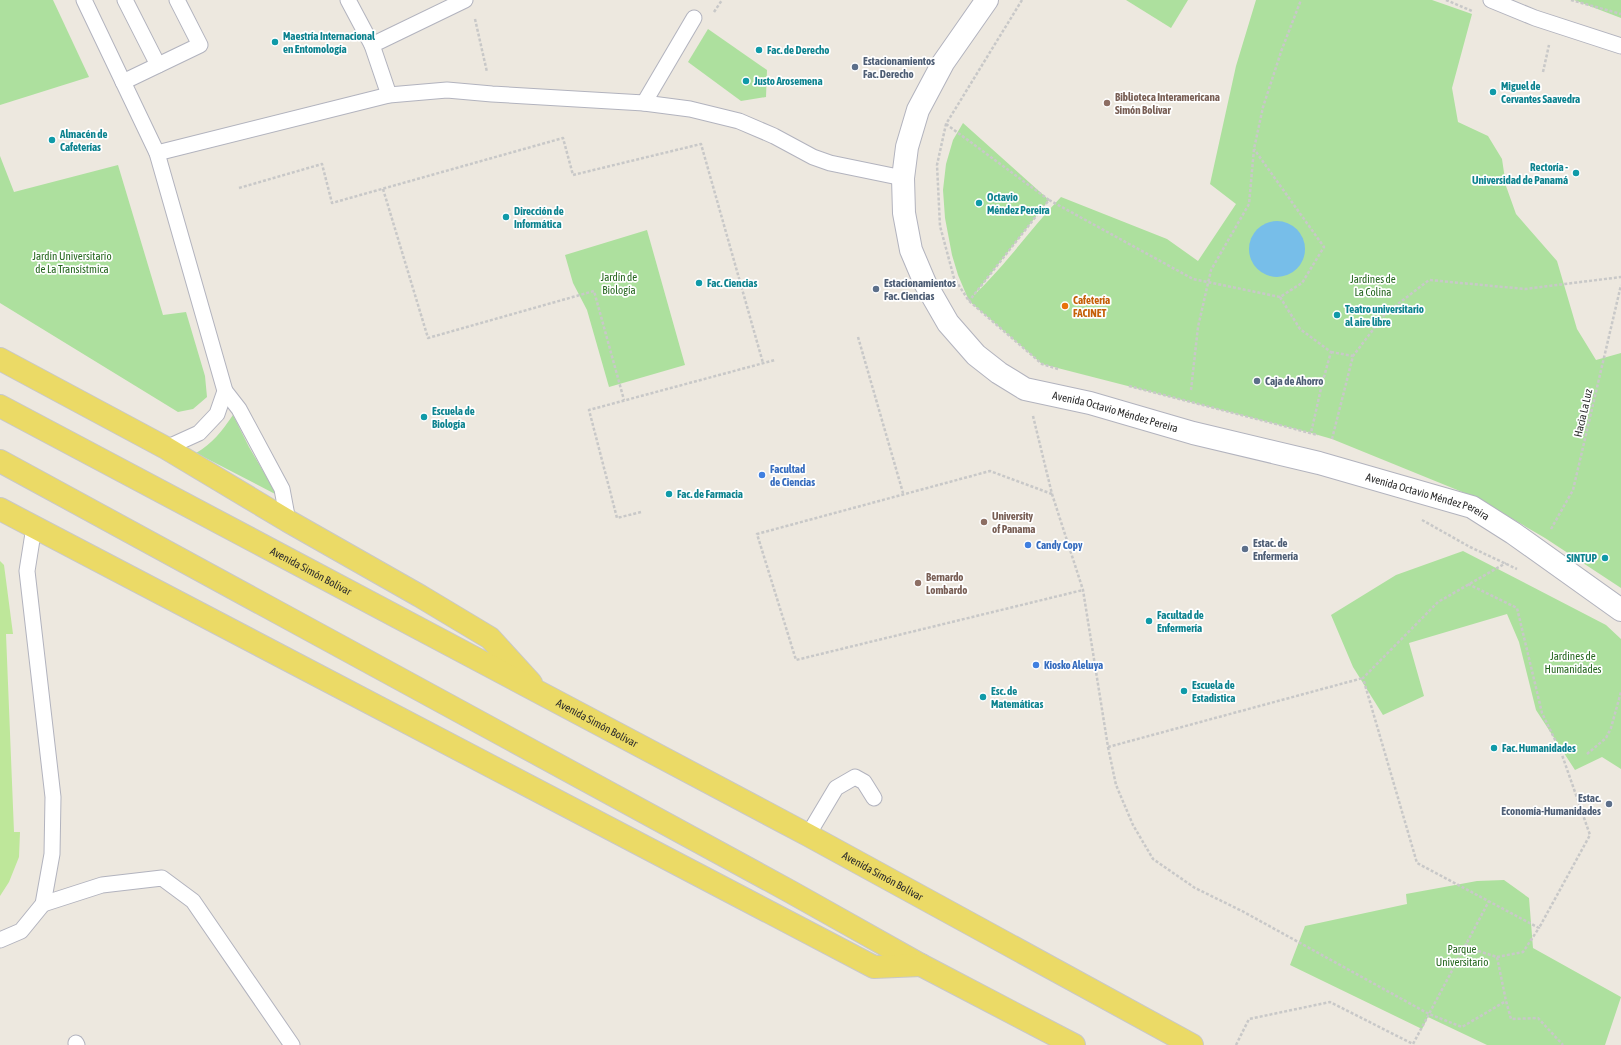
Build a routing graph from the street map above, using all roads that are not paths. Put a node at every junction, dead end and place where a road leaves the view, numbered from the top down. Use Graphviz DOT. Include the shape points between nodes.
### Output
graph roads {
  1 [pos="84,0"];
  2 [pos="125,0"];
  3 [pos="177,0"];
  4 [pos="348,0"];
  5 [pos="465,0"];
  6 [pos="987,0"];
  7 [pos="1491,0"];
  8 [pos="694,18"];
  9 [pos="372,45"];
  10 [pos="1621,46"];
  11 [pos="158,65"];
  12 [pos="123,82"];
  13 [pos="389,95"];
  14 [pos="644,103"];
  15 [pos="157,152"];
  16 [pos="903,178"];
  17 [pos="0,359"];
  18 [pos="225,391"];
  19 [pos="0,406"];
  20 [pos="166,448"];
  21 [pos="0,461"];
  22 [pos="0,509"];
  23 [pos="288,521"];
  24 [pos="34,527"];
  25 [pos="1621,610"];
  26 [pos="543,696"];
  27 [pos="874,798"];
  28 [pos="808,835"];
  29 [pos="43,904"];
  30 [pos="0,940"];
  31 [pos="921,965"];
  32 [pos="292,1045"];
  33 [pos="1074,1045"];
  34 [pos="1192,1045"];
  1 -- 12 [label="lane"];
  2 -- 11 [label="lane"];
  3 -- 11 [label="lane" via="200,45"];
  4 -- 9 [label="lane"];
  5 -- 9 [label="lane"];
  6 -- 16 [label="street, Avenida Octavio Méndez Pereira" via="943,63 918,110 907,147"];
  7 -- 10 [label="lane" via="1535,18"];
  8 -- 14 [label="lane"];
  9 -- 13 [label="lane"];
  11 -- 12 [label="lane"];
  12 -- 15 [label="lane"];
  13 -- 14 [label="lane" via="446,90"];
  13 -- 15 [label="lane"];
  14 -- 16 [label="lane" via="690,109 739,121 830,163"];
  15 -- 18 [label="lane"];
  16 -- 25 [label="street, Avenida Octavio Méndez Pereira" via="904,213 911,250 925,283 948,323 976,355 1025,389 1090,403 1319,463 1472,507"];
  17 -- 20 [label="main road"];
  18 -- 20 [label="lane" via="217,414 199,433"];
  18 -- 23 [label="lane" via="239,409 282,489"];
  19 -- 26 [label="main road, Avenida Simón Bolívar"];
  20 -- 23 [label="main road"];
  21 -- 31 [label="main road"];
  22 -- 24 [label="main road"];
  23 -- 26 [label="main road" via="490,638"];
  24 -- 29 [label="lane" via="27,571 53,797 52,854"];
  24 -- 31 [label="main road" via="874,968"];
  26 -- 28 [label="main road, Avenida Simón Bolívar"];
  27 -- 28 [label="lane" via="864,782 855,777 836,788"];
  28 -- 34 [label="main road, Avenida Simón Bolívar"];
  29 -- 30 [label="lane" via="21,931"];
  29 -- 32 [label="lane" via="102,885 162,878 193,901"];
  31 -- 33 [label="main road"];
}
